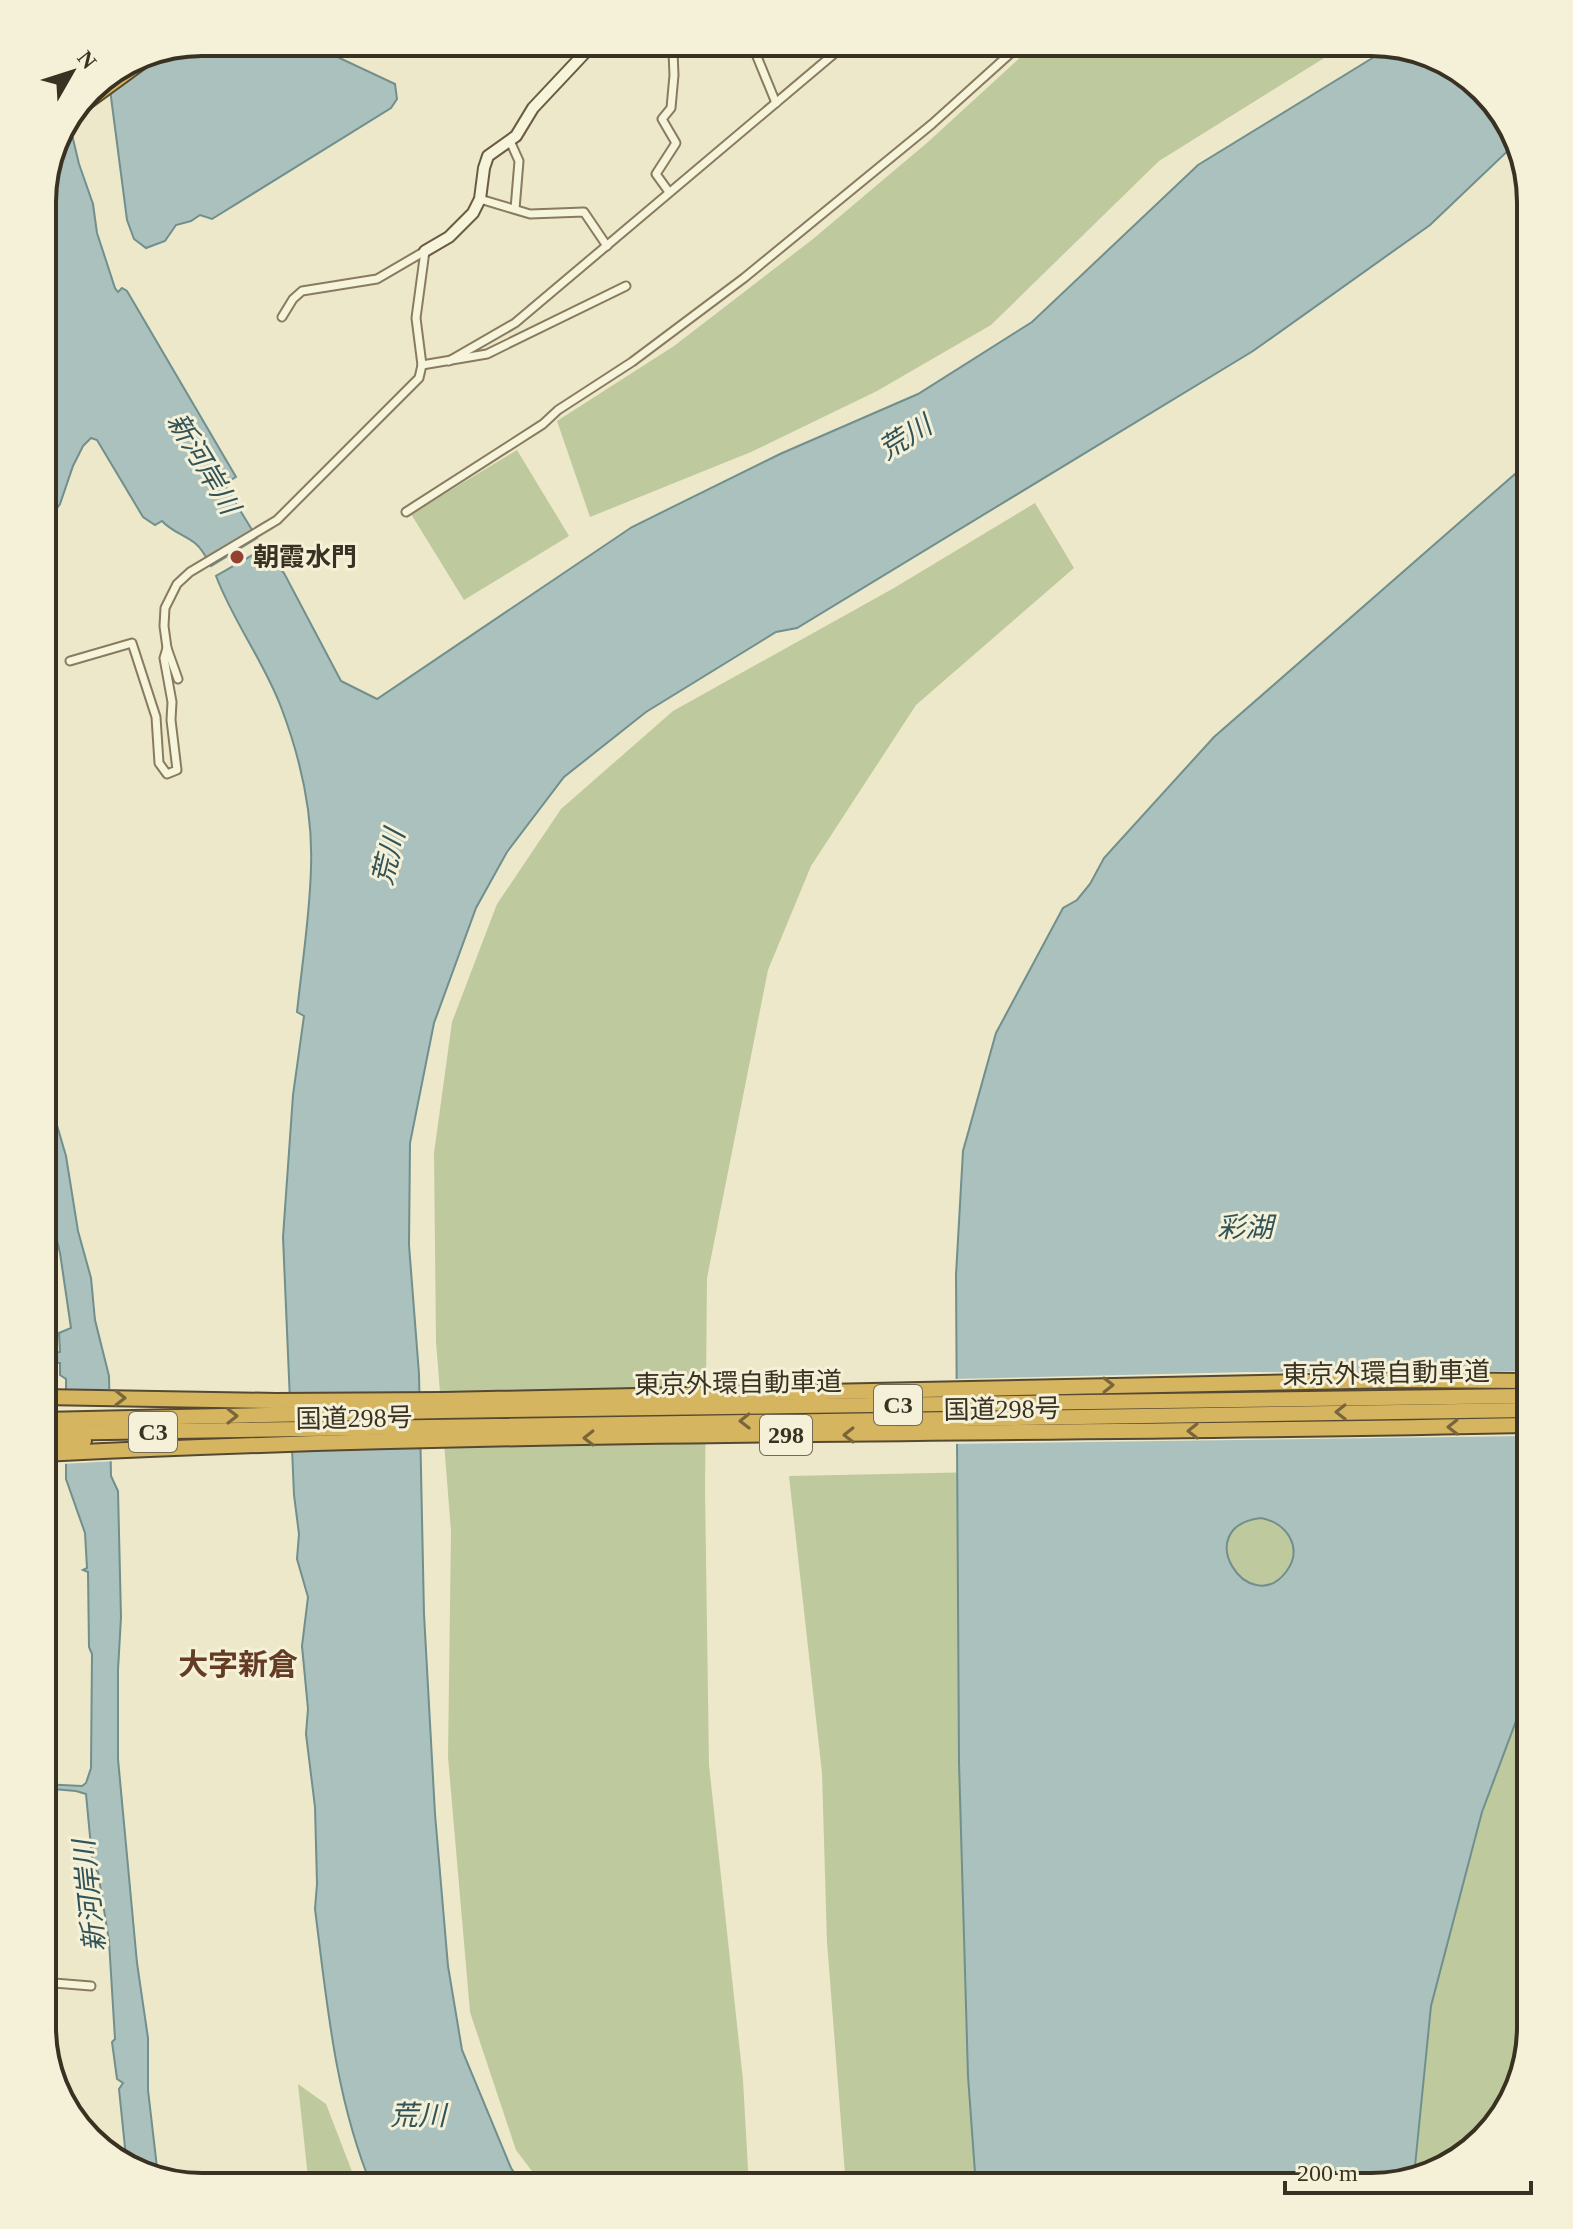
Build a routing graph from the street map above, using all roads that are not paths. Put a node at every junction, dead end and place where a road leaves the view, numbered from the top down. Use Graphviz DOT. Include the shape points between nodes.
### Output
graph roads {
  1 [pos="582,56"];
  2 [pos="673,56"];
  3 [pos="757,56"];
  4 [pos="831,56"];
  5 [pos="1007,56"];
  6 [pos="776,103"];
  7 [pos="510,141"];
  8 [pos="669,192"];
  9 [pos="480,199"];
  10 [pos="515,209"];
  11 [pos="607,246"];
  12 [pos="425,251"];
  13 [pos="626,286"];
  14 [pos="282,317"];
  15 [pos="449,361"];
  16 [pos="422,365"];
  17 [pos="406,512"];
  18 [pos="167,648"];
  19 [pos="70,661"];
  20 [pos="178,679"];
  21 [pos="1517,1381"];
  22 [pos="1517,1396"];
  23 [pos="56,1397"];
  24 [pos="1517,1410"];
  25 [pos="56,1411"];
  26 [pos="56,1420"];
  27 [pos="188,1424"];
  28 [pos="1517,1425"];
  29 [pos="56,1432"];
  30 [pos="56,1442"];
  31 [pos="56,1453"];
  32 [pos="56,1983"];
  33 [pos="91,1986"];
  1 -- 7 [label="street"];
  2 -- 8 [label="street" via="671,108 662,119 676,143 656,174"];
  3 -- 6 [label="street"];
  4 -- 6 [label="street"];
  5 -- 17 [label="street" via="744,278 543,424"];
  6 -- 8 [label="street"];
  7 -- 9 [label="street" via="487,159"];
  7 -- 10 [label="street" via="519,161"];
  8 -- 11 [label="street"];
  9 -- 10 [label="street"];
  9 -- 12 [label="street" via="454,233"];
  10 -- 11 [label="street" via="530,214 584,212"];
  11 -- 15 [label="street" via="508,329"];
  12 -- 14 [label="street" via="380,278 302,291"];
  12 -- 16 [label="street" via="416,318"];
  13 -- 15 [label="street" via="487,354"];
  15 -- 16 [label="street"];
  16 -- 18 [label="street" via="406,393 277,520 177,584 164,616"];
  18 -- 19 [label="street" via="177,770 167,774 159,763 156,717 132,643"];
  18 -- 20 [label="street"];
  23 -- 21 [label="highway, 国道298号 / 298, one-way" via="443,1400"];
  27 -- 22 [label="highway, 東京外環自動車道 / C3, one-way"];
  24 -- 27 [label="highway, 東京外環自動車道 / C3, one-way"];
  25 -- 27 [label="highway"];
  26 -- 27 [label="highway, 東京外環自動車道 / C3"];
  27 -- 29 [label="highway, 東京外環自動車道 / C3"];
  27 -- 30 [label="highway"];
  28 -- 31 [label="highway, 国道298号 / 298, one-way" via="443,1440"];
  32 -- 33 [label="street"];
}
